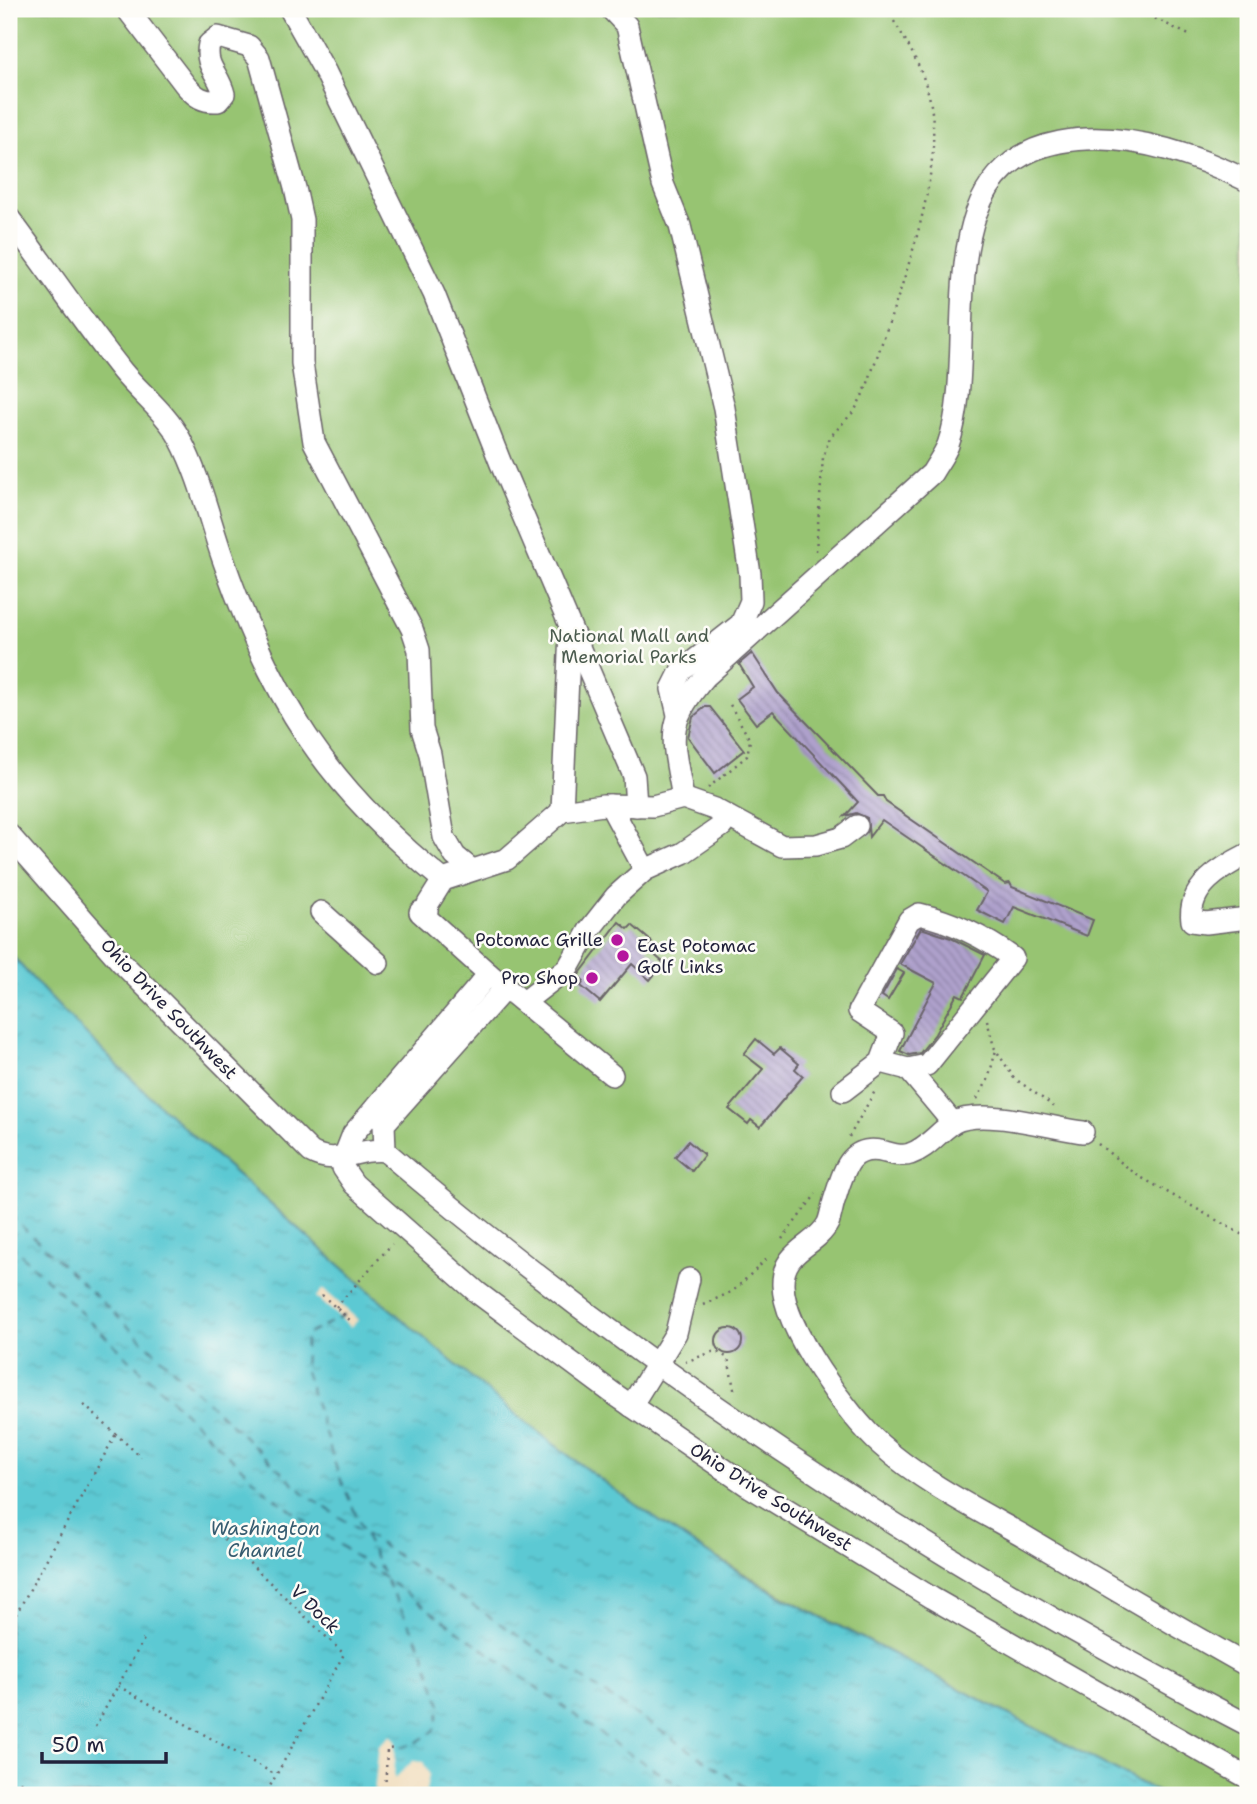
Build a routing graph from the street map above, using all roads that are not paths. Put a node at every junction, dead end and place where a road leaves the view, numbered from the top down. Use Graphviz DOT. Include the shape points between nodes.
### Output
graph roads {
  1 [pos="127,9"];
  2 [pos="290,9"];
  3 [pos="611,9"];
  4 [pos="1248,181"];
  5 [pos="9,218"];
  6 [pos="570,630"];
  7 [pos="678,715"];
  8 [pos="691,801"];
  9 [pos="610,805"];
  10 [pos="636,806"];
  11 [pos="562,811"];
  12 [pos="728,817"];
  13 [pos="857,826"];
  14 [pos="9,835"];
  15 [pos="1248,854"];
  16 [pos="472,870"];
  17 [pos="645,870"];
  18 [pos="443,880"];
  19 [pos="321,912"];
  20 [pos="1248,918"];
  21 [pos="378,964"];
  22 [pos="489,974"];
  23 [pos="506,987"];
  24 [pos="524,1002"];
  25 [pos="894,1065"];
  26 [pos="612,1074"];
  27 [pos="843,1091"];
  28 [pos="959,1122"];
  29 [pos="1083,1132"];
  30 [pos="385,1152"];
  31 [pos="344,1157"];
  32 [pos="689,1279"];
  33 [pos="667,1365"];
  34 [pos="631,1406"];
  35 [pos="1248,1667"];
  36 [pos="1248,1725"];
  37 [pos="1248,1778"];
  1 -- 16 [label="street" via="186,86 207,102 218,101 224,94 206,56 209,44 218,37 232,40 249,46 259,58 302,220 302,363 314,442 412,629 419,650 422,729 444,837"];
  2 -- 6 [label="street" via="434,294"];
  3 -- 7 [label="street" via="627,26 663,184 695,284 724,408 750,574 751,601 741,624 681,671 671,689"];
  4 -- 7 [label="street" via="1206,160 1135,142 1084,137 1046,145 1013,162 988,187 972,219 959,378 947,447 932,472 705,677"];
  5 -- 18 [label="street" via="122,370 179,437 264,662 306,740 349,793"];
  6 -- 10 [label="street" via="634,776"];
  6 -- 11 [label="street"];
  7 -- 8 [label="street" via="673,728"];
  8 -- 10 [label="street"];
  8 -- 12 [label="street"];
  9 -- 10 [label="street"];
  9 -- 11 [label="street"];
  9 -- 17 [label="street"];
  11 -- 16 [label="street" via="507,859"];
  12 -- 13 [label="street" via="782,846 816,845 841,838"];
  12 -- 17 [label="street" via="683,853"];
  14 -- 31 [label="street, Ohio Drive Southwest" via="121,962 299,1142 322,1158"];
  15 -- 20 [label="street" via="1201,887 1190,910 1192,921 1206,923"];
  16 -- 18 [label="street"];
  17 -- 24 [label="street" via="590,929 568,968"];
  18 -- 22 [label="street" via="423,914"];
  19 -- 21 [label="street"];
  22 -- 23 [label="street"];
  22 -- 31 [label="street" via="353,1134"];
  23 -- 24 [label="street"];
  23 -- 30 [label="street" via="384,1124"];
  24 -- 26 [label="street"];
  25 -- 25 [label="street" via="927,1065 1013,958 944,920 919,914 909,920 859,1011 891,1033"];
  25 -- 27 [label="street"];
  25 -- 28 [label="street"];
  28 -- 29 [label="street" via="978,1116"];
  28 -- 35 [label="street" via="907,1156 870,1148 858,1152 845,1168 827,1225 796,1251 785,1267 783,1285 798,1335 855,1420 883,1447 946,1491"];
  30 -- 31 [label="street, Ohio Drive Southwest" via="368,1149"];
  30 -- 33 [label="street" via="499,1248"];
  31 -- 34 [label="street, Ohio Drive Southwest" via="346,1177 404,1231 478,1293"];
  32 -- 33 [label="street"];
  33 -- 34 [label="street"];
  33 -- 36 [label="street" via="829,1480 996,1585"];
  34 -- 37 [label="street, Ohio Drive Southwest" via="747,1485 932,1598"];
}
